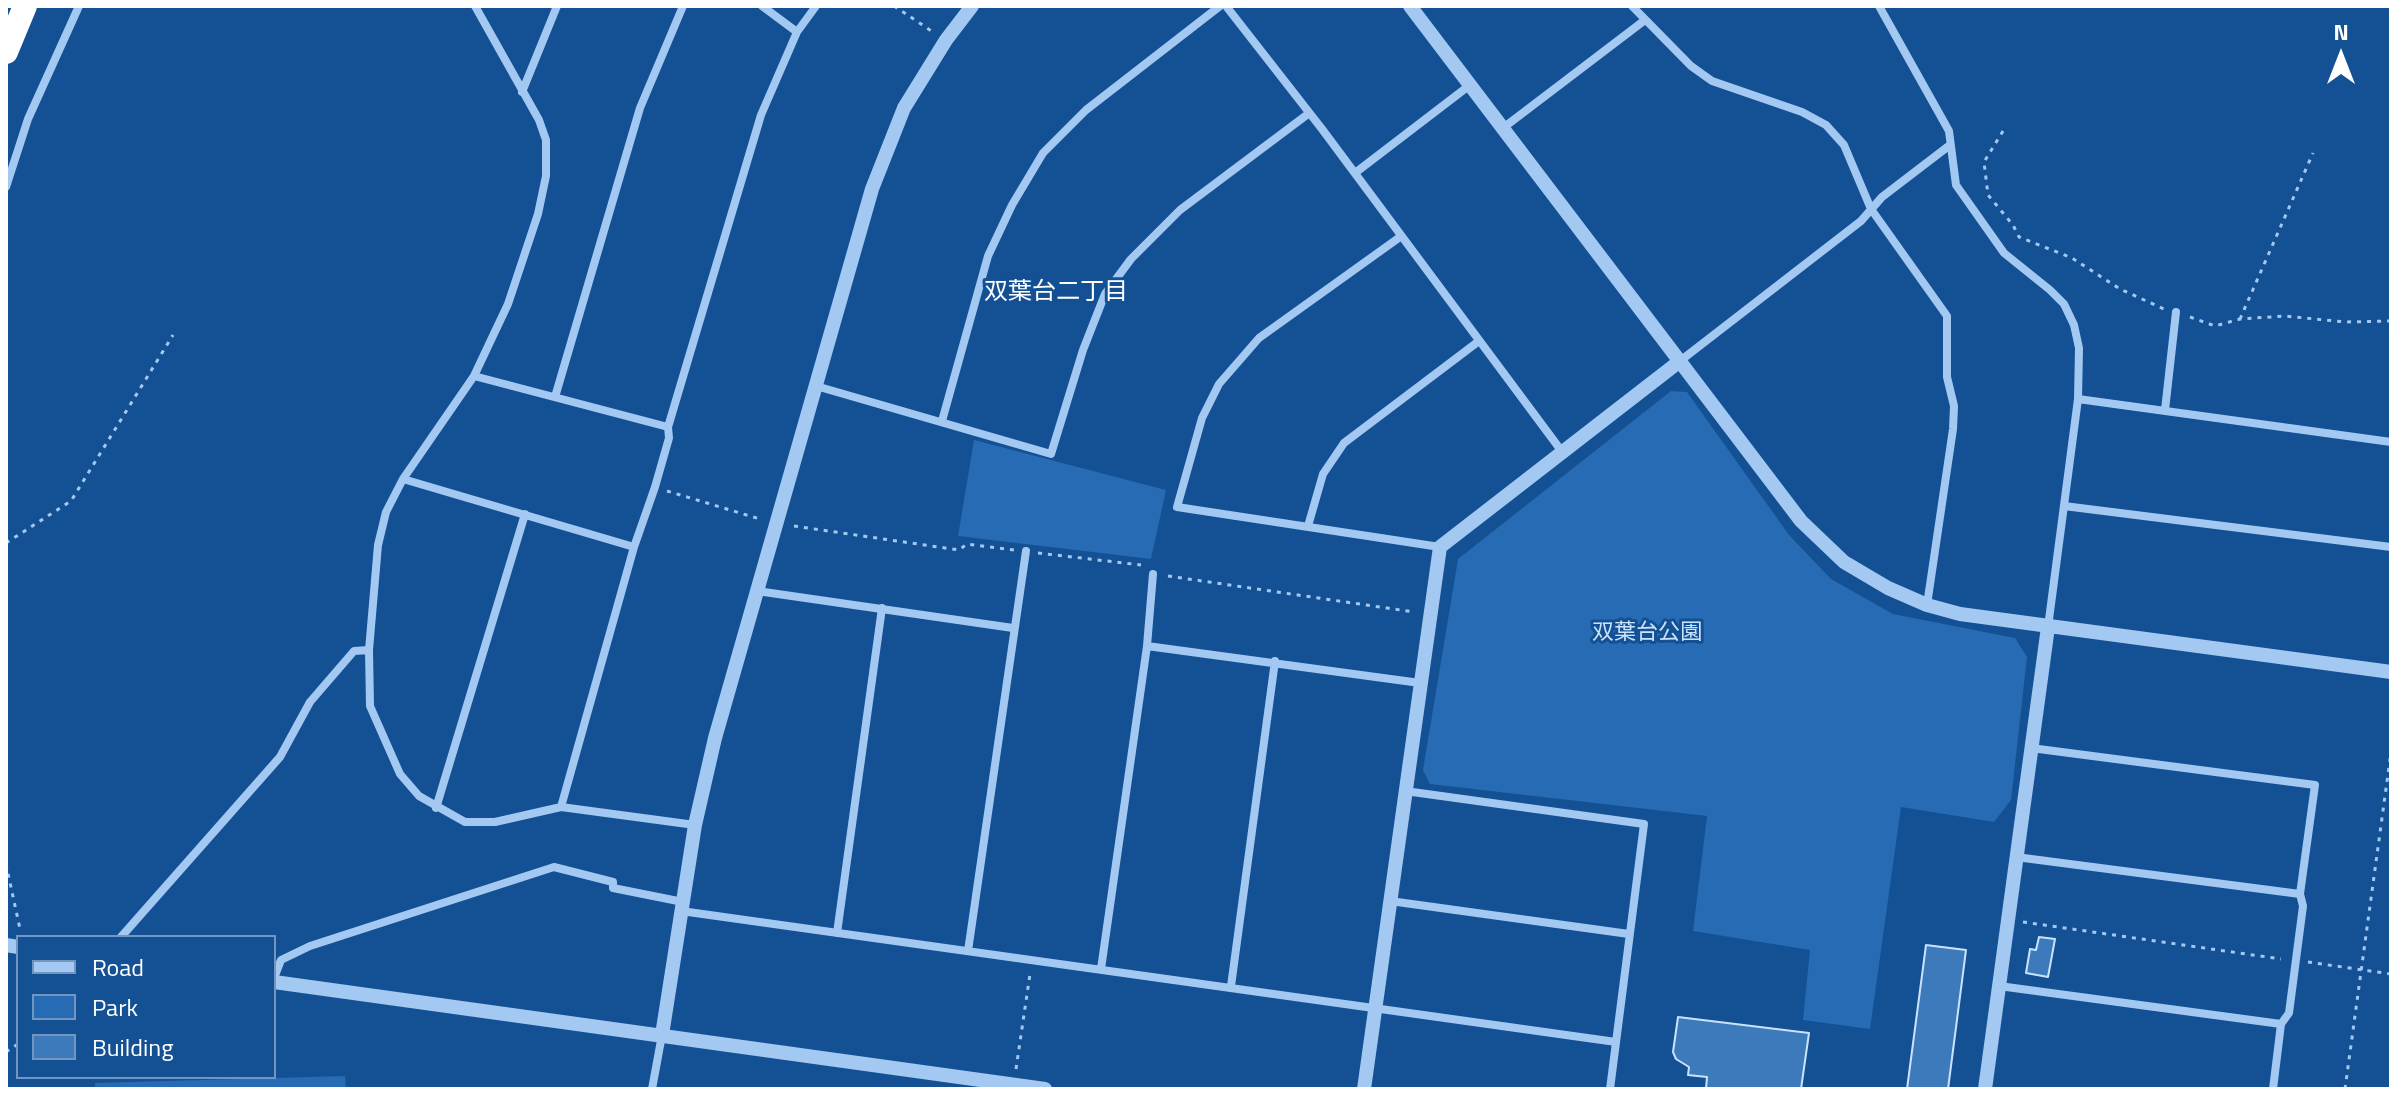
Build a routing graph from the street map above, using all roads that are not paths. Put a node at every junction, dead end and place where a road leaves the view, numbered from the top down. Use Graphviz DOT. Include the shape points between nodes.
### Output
graph roads {
  1 [pos="25,6"];
  2 [pos="79,6"];
  3 [pos="475,6"];
  4 [pos="557,6"];
  5 [pos="683,6"];
  6 [pos="762,6"];
  7 [pos="816,6"];
  8 [pos="972,6"];
  9 [pos="1223,6"];
  10 [pos="1410,6"];
  11 [pos="1632,6"];
  12 [pos="1879,6"];
  13 [pos="1645,20"];
  14 [pos="797,32"];
  15 [pos="6,52"];
  16 [pos="1470,85"];
  17 [pos="522,92"];
  18 [pos="1308,114"];
  19 [pos="1503,128"];
  20 [pos="1950,145"];
  21 [pos="1355,173"];
  22 [pos="6,187"];
  23 [pos="1871,209"];
  24 [pos="1400,237"];
  25 [pos="2176,312"];
  26 [pos="1479,341"];
  27 [pos="1680,361"];
  28 [pos="474,376"];
  29 [pos="816,386"];
  30 [pos="555,397"];
  31 [pos="2078,399"];
  32 [pos="2165,410"];
  33 [pos="942,421"];
  34 [pos="668,427"];
  35 [pos="2391,442"];
  36 [pos="1564,454"];
  37 [pos="403,479"];
  38 [pos="2064,506"];
  39 [pos="525,514"];
  40 [pos="1308,526"];
  41 [pos="634,547"];
  42 [pos="1440,547"];
  43 [pos="2391,547"];
  44 [pos="1026,551"];
  45 [pos="1153,574"];
  46 [pos="757,591"];
  47 [pos="1927,605"];
  48 [pos="882,608"];
  49 [pos="2048,627"];
  50 [pos="1013,628"];
  51 [pos="1147,646"];
  52 [pos="369,650"];
  53 [pos="1275,661"];
  54 [pos="2391,672"];
  55 [pos="1420,683"];
  56 [pos="2031,748"];
  57 [pos="1405,791"];
  58 [pos="561,807"];
  59 [pos="436,808"];
  60 [pos="695,825"];
  61 [pos="2016,857"];
  62 [pos="2300,894"];
  63 [pos="1390,901"];
  64 [pos="682,906"];
  65 [pos="837,933"];
  66 [pos="1629,934"];
  67 [pos="123,935"];
  68 [pos="968,951"];
  69 [pos="1101,969"];
  70 [pos="276,974"];
  71 [pos="276,980"];
  72 [pos="1231,986"];
  73 [pos="1999,986"];
  74 [pos="1374,1009"];
  75 [pos="2281,1024"];
  76 [pos="662,1035"];
  77 [pos="1616,1042"];
  78 [pos="652,1089"];
  79 [pos="1045,1089"];
  80 [pos="1364,1089"];
  81 [pos="1610,1089"];
  82 [pos="1985,1089"];
  83 [pos="2273,1089"];
  1 -- 15 [label="highway"];
  2 -- 22 [label="street" via="28,119"];
  3 -- 17 [label="street"];
  4 -- 17 [label="street"];
  5 -- 30 [label="street" via="640,108"];
  6 -- 14 [label="street"];
  7 -- 14 [label="street"];
  8 -- 29 [label="street" via="926,70 888,148"];
  9 -- 18 [label="street"];
  9 -- 33 [label="street" via="1086,110 1043,153 988,256"];
  10 -- 16 [label="street"];
  11 -- 13 [label="street"];
  12 -- 20 [label="street" via="1942,114"];
  13 -- 19 [label="street"];
  13 -- 23 [label="street" via="1712,81 1826,125 1844,145"];
  14 -- 34 [label="street" via="761,115"];
  16 -- 19 [label="street"];
  16 -- 21 [label="street"];
  17 -- 28 [label="street" via="546,140 546,176 508,304"];
  18 -- 21 [label="street"];
  18 -- 33 [label="street" via="1180,210 1131,259 1099,308 1051,454"];
  19 -- 27 [label="street"];
  20 -- 23 [label="street"];
  20 -- 31 [label="street" via="1956,185 2004,253 2064,304 2079,348"];
  21 -- 24 [label="street"];
  23 -- 27 [label="street"];
  23 -- 47 [label="street" via="1947,316 1953,429"];
  24 -- 26 [label="street"];
  24 -- 40 [label="street" via="1259,338 1219,384 1190,452 1177,507"];
  25 -- 32 [label="street"];
  26 -- 36 [label="street"];
  26 -- 40 [label="street" via="1344,443 1323,474"];
  27 -- 36 [label="street"];
  27 -- 47 [label="street" via="1801,521 1844,562"];
  28 -- 30 [label="street"];
  28 -- 37 [label="street"];
  29 -- 33 [label="street"];
  29 -- 46 [label="street"];
  30 -- 34 [label="street"];
  31 -- 32 [label="street"];
  31 -- 38 [label="street"];
  32 -- 35 [label="street"];
  34 -- 41 [label="street"];
  36 -- 42 [label="street"];
  37 -- 39 [label="street"];
  37 -- 52 [label="street" via="386,512 378,545"];
  38 -- 43 [label="street"];
  38 -- 49 [label="street"];
  39 -- 41 [label="street"];
  39 -- 59 [label="street"];
  40 -- 42 [label="street"];
  41 -- 58 [label="street"];
  42 -- 55 [label="street"];
  44 -- 50 [label="street"];
  45 -- 51 [label="street"];
  46 -- 48 [label="street"];
  46 -- 60 [label="street"];
  47 -- 49 [label="street"];
  48 -- 50 [label="street"];
  48 -- 65 [label="street"];
  49 -- 54 [label="street"];
  49 -- 56 [label="street"];
  50 -- 68 [label="street"];
  51 -- 53 [label="street"];
  51 -- 69 [label="street"];
  52 -- 59 [label="street" via="370,706 400,774"];
  52 -- 67 [label="street" via="354,651 336,671 310,702 280,757"];
  53 -- 55 [label="street"];
  53 -- 72 [label="street"];
  55 -- 57 [label="street"];
  56 -- 61 [label="street"];
  56 -- 62 [label="street" via="2315,785"];
  57 -- 63 [label="street"];
  57 -- 66 [label="street" via="1644,824"];
  58 -- 59 [label="street" via="495,822 465,822"];
  58 -- 60 [label="street"];
  60 -- 64 [label="street"];
  61 -- 62 [label="street"];
  61 -- 73 [label="street"];
  62 -- 75 [label="street" via="2303,906 2289,1013"];
  63 -- 66 [label="street"];
  63 -- 74 [label="street"];
  64 -- 65 [label="street"];
  64 -- 70 [label="street" via="554,867 310,946 281,960"];
  64 -- 76 [label="street"];
  65 -- 68 [label="street"];
  66 -- 77 [label="street"];
  68 -- 69 [label="street"];
  69 -- 72 [label="street"];
  71 -- 76 [label="street"];
  72 -- 74 [label="street"];
  73 -- 75 [label="street"];
  73 -- 82 [label="street"];
  74 -- 77 [label="street"];
  74 -- 80 [label="street"];
  75 -- 83 [label="street"];
  76 -- 78 [label="street"];
  76 -- 79 [label="street"];
  77 -- 81 [label="street"];
}
